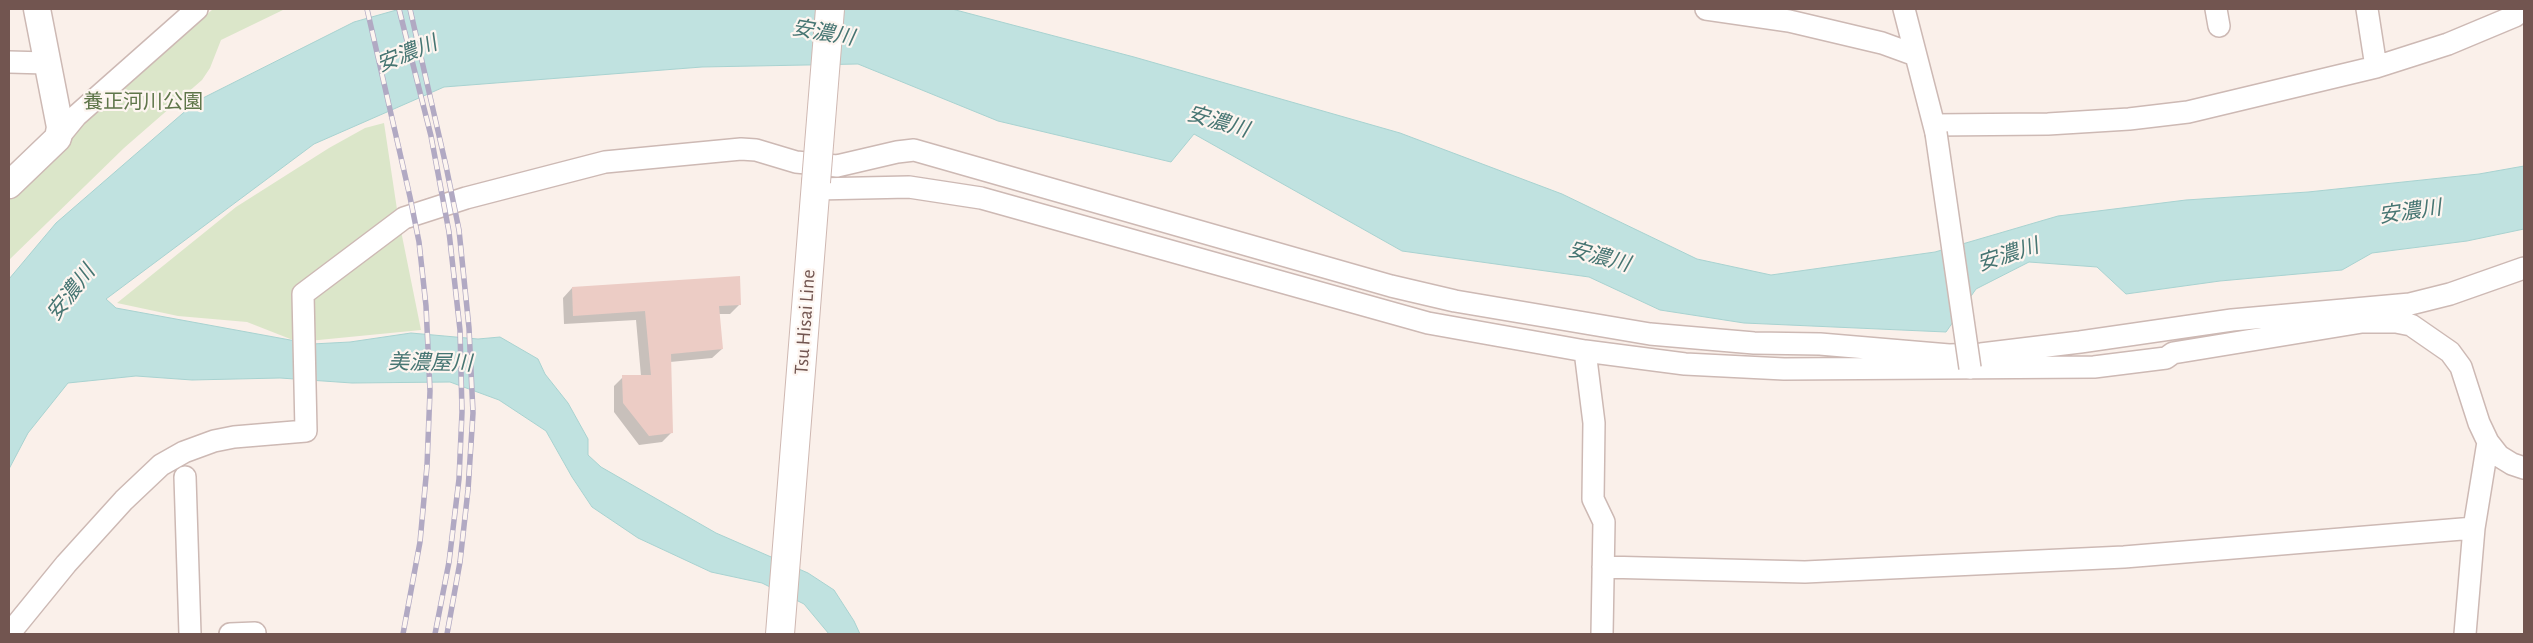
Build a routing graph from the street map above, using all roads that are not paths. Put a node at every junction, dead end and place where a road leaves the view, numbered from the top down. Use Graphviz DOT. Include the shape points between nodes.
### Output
graph roads {
  1 [pos="36,9"];
  2 [pos="197,9"];
  3 [pos="830,9"];
  4 [pos="1706,9"];
  5 [pos="1904,9"];
  6 [pos="2367,9"];
  7 [pos="2524,9"];
  8 [pos="1914,56"];
  9 [pos="9,62"];
  10 [pos="46,63"];
  11 [pos="2376,67"];
  12 [pos="1935,129"];
  13 [pos="58,138"];
  14 [pos="9,185"];
  15 [pos="816,185"];
  16 [pos="2524,268"];
  17 [pos="1585,351"];
  18 [pos="1970,368"];
  19 [pos="2488,442"];
  20 [pos="2524,468"];
  21 [pos="185,477"];
  22 [pos="2474,528"];
  23 [pos="1603,567"];
  24 [pos="255,633"];
  25 [pos="9,634"];
  26 [pos="190,634"];
  27 [pos="230,634"];
  28 [pos="780,634"];
  29 [pos="1602,634"];
  30 [pos="2465,634"];
  1 -- 10 [label="street"];
  2 -- 13 [label="street" via="76,116"];
  3 -- 15 [label="main road, Tsu Hisai Line, bridge"];
  4 -- 8 [label="street" via="1789,21 1882,43"];
  5 -- 8 [label="street"];
  6 -- 11 [label="street"];
  7 -- 11 [label="street" via="2515,16 2448,44"];
  8 -- 12 [label="street"];
  9 -- 10 [label="street"];
  10 -- 13 [label="street" via="59,116"];
  11 -- 12 [label="street" via="2188,112 2129,119"];
  12 -- 18 [label="street, bridge"];
  13 -- 14 [label="street"];
  15 -- 17 [label="street" via="909,187 981,198 1428,323"];
  15 -- 28 [label="main road, Tsu Hisai Line"];
  16 -- 25 [label="street" via="2450,294 2410,304 2232,320 1981,354 1949,355 1650,334 1455,301 1381,283 914,150 837,166 796,162 741,149 605,162 466,198 404,218 303,294 306,431 234,437 184,452 161,465 66,564"];
  17 -- 18 [label="street" via="1685,364 1784,370"];
  17 -- 23 [label="street" via="1594,423 1592,499 1604,522"];
  18 -- 19 [label="street" via="2094,367 2166,358 2172,354 2362,322 2396,322 2411,325 2450,352 2461,367"];
  19 -- 20 [label="street" via="2499,456"];
  19 -- 22 [label="street"];
  21 -- 26 [label="street"];
  22 -- 23 [label="street" via="2124,557 1814,572"];
  22 -- 30 [label="street"];
  23 -- 29 [label="street"];
  24 -- 27 [label="street"];
}
